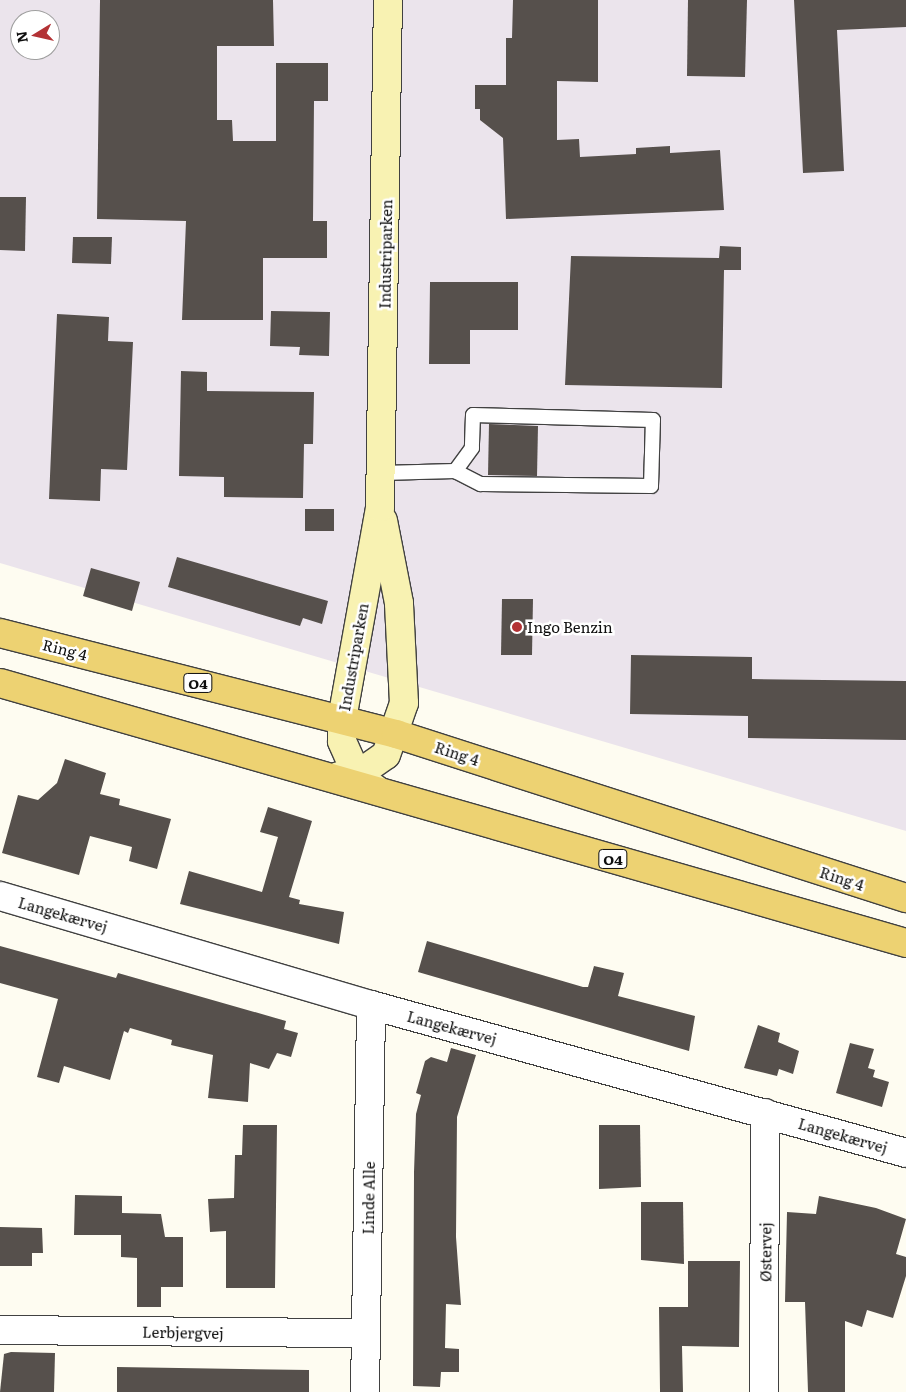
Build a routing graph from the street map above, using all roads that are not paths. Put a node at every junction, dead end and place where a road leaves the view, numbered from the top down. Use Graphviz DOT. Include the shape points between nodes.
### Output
graph roads {
  1 [pos="388,0"];
  2 [pos="455,471"];
  3 [pos="382,473"];
  4 [pos="380,508"];
  5 [pos="0,633"];
  6 [pos="0,683"];
  7 [pos="342,719"];
  8 [pos="396,734"];
  9 [pos="367,783"];
  10 [pos="0,896"];
  11 [pos="906,898"];
  12 [pos="906,943"];
  13 [pos="371,1005"];
  14 [pos="765,1113"];
  15 [pos="906,1153"];
  16 [pos="0,1330"];
  17 [pos="366,1334"];
  18 [pos="366,1392"];
  19 [pos="764,1392"];
  1 -- 3 [label="street, Industriparken"];
  2 -- 2 [label="lane" via="481,484 651,486 653,420 473,415 472,448"];
  2 -- 3 [label="lane"];
  3 -- 4 [label="street, Industriparken"];
  4 -- 7 [label="street, Industriparken"];
  4 -- 8 [label="street, Industriparken" via="399,603 404,703"];
  5 -- 7 [label="main road, Ring 4 / O4"];
  6 -- 9 [label="main road, O4" via="321,774"];
  7 -- 8 [label="main road, Ring 4 / O4"];
  7 -- 9 [label="street, Industriparken" via="342,741"];
  8 -- 9 [label="street, Industriparken"];
  8 -- 11 [label="main road, Ring 4 / O4"];
  9 -- 12 [label="main road, O4"];
  10 -- 13 [label="street, Langekærvej"];
  13 -- 14 [label="street, Langekærvej"];
  13 -- 17 [label="street, Linde Alle"];
  14 -- 15 [label="street, Langekærvej"];
  14 -- 19 [label="street, Østervej"];
  16 -- 17 [label="street, Lerbjergvej"];
  17 -- 18 [label="street, Linde Alle"];
}
